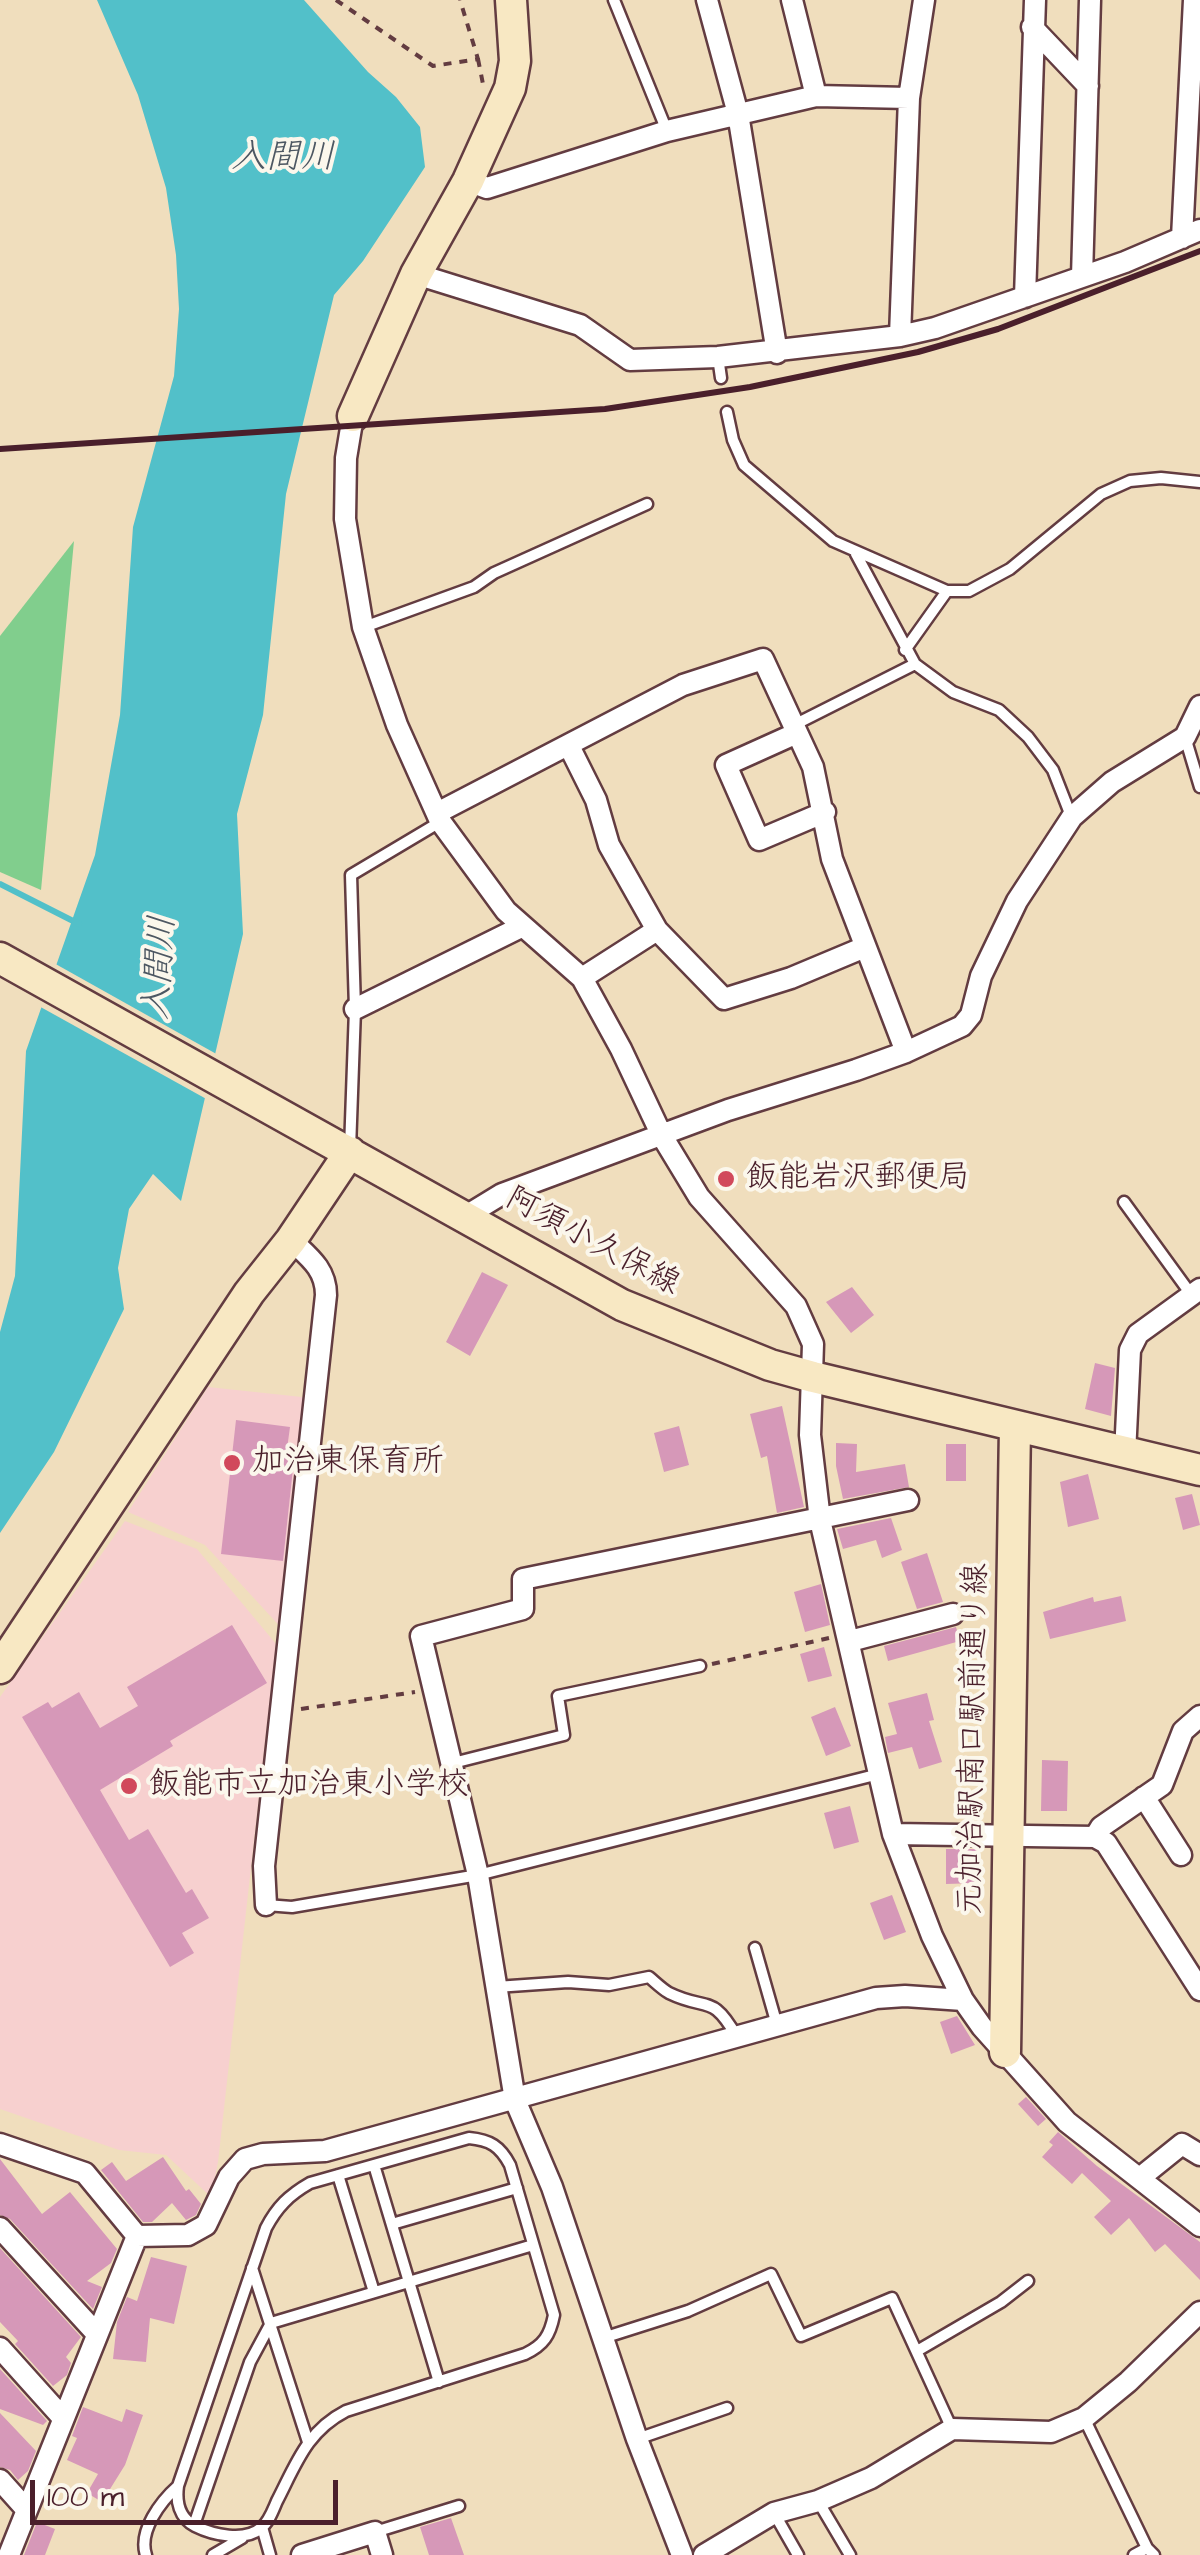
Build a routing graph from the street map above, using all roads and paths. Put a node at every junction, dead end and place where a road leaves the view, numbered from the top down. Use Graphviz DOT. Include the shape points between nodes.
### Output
graph roads {
  1 [pos="336,0"];
  2 [pos="460,0"];
  3 [pos="511,0"];
  4 [pos="614,0"];
  5 [pos="707,0"];
  6 [pos="792,0"];
  7 [pos="924,0"];
  8 [pos="1035,0"];
  9 [pos="1090,0"];
  10 [pos="1194,0"];
  11 [pos="1032,27"];
  12 [pos="478,59"];
  13 [pos="1088,86"];
  14 [pos="482,92"];
  15 [pos="1196,95"];
  16 [pos="816,96"];
  17 [pos="909,98"];
  18 [pos="738,114"];
  19 [pos="667,131"];
  20 [pos="468,181"];
  21 [pos="1191,234"];
  22 [pos="416,274"];
  23 [pos="1082,277"];
  24 [pos="1025,297"];
  25 [pos="900,336"];
  26 [pos="776,353"];
  27 [pos="728,412"];
  28 [pos="353,416"];
  29 [pos="1200,482"];
  30 [pos="647,504"];
  31 [pos="856,553"];
  32 [pos="946,590"];
  33 [pos="363,627"];
  34 [pos="904,650"];
  35 [pos="914,664"];
  36 [pos="1200,706"];
  37 [pos="796,729"];
  38 [pos="1185,737"];
  39 [pos="569,746"];
  40 [pos="1200,787"];
  41 [pos="825,812"];
  42 [pos="439,817"];
  43 [pos="1072,817"];
  44 [pos="521,927"];
  45 [pos="656,930"];
  46 [pos="864,947"];
  47 [pos="0,958"];
  48 [pos="582,978"];
  49 [pos="354,1009"];
  50 [pos="906,1052"];
  51 [pos="662,1136"];
  52 [pos="350,1152"];
  53 [pos="1124,1202"];
  54 [pos="466,1216"];
  55 [pos="291,1240"];
  56 [pos="1196,1294"];
  57 [pos="812,1377"];
  58 [pos="1015,1428"];
  59 [pos="1126,1454"];
  60 [pos="1199,1467"];
  61 [pos="908,1500"];
  62 [pos="820,1520"];
  63 [pos="952,1614"];
  64 [pos="849,1637"];
  65 [pos="700,1666"];
  66 [pos="0,1668"];
  67 [pos="433,1689"];
  68 [pos="281,1712"];
  69 [pos="1200,1716"];
  70 [pos="454,1762"];
  71 [pos="880,1774"];
  72 [pos="1144,1797"];
  73 [pos="894,1834"];
  74 [pos="1095,1837"];
  75 [pos="1008,1838"];
  76 [pos="1181,1855"];
  77 [pos="478,1874"];
  78 [pos="266,1905"];
  79 [pos="754,1948"];
  80 [pos="495,1986"];
  81 [pos="1200,1990"];
  82 [pos="963,2000"];
  83 [pos="777,2026"];
  84 [pos="737,2037"];
  85 [pos="1005,2052"];
  86 [pos="515,2100"];
  87 [pos="0,2144"];
  88 [pos="1200,2155"];
  89 [pos="374,2165"];
  90 [pos="338,2175"];
  91 [pos="1141,2177"];
  92 [pos="517,2188"];
  93 [pos="392,2224"];
  94 [pos="1200,2226"];
  95 [pos="0,2228"];
  96 [pos="137,2236"];
  97 [pos="534,2244"];
  98 [pos="252,2268"];
  99 [pos="409,2282"];
  100 [pos="1028,2282"];
  101 [pos="374,2292"];
  102 [pos="1200,2312"];
  103 [pos="270,2324"];
  104 [pos="96,2333"];
  105 [pos="603,2338"];
  106 [pos="0,2348"];
  107 [pos="917,2351"];
  108 [pos="439,2382"];
  109 [pos="727,2408"];
  110 [pos="62,2417"];
  111 [pos="1084,2418"];
  112 [pos="952,2429"];
  113 [pos="638,2439"];
  114 [pos="308,2442"];
  115 [pos="0,2480"];
  116 [pos="178,2486"];
  117 [pos="818,2501"];
  118 [pos="459,2506"];
  119 [pos="26,2509"];
  120 [pos="774,2512"];
  121 [pos="194,2526"];
  122 [pos="262,2528"];
  123 [pos="375,2532"];
  124 [pos="248,2536"];
  125 [pos="1151,2552"];
  126 [pos="9,2555"];
  127 [pos="146,2555"];
  128 [pos="213,2555"];
  129 [pos="270,2555"];
  130 [pos="302,2555"];
  131 [pos="382,2555"];
  132 [pos="682,2555"];
  133 [pos="704,2555"];
  134 [pos="798,2555"];
  135 [pos="850,2555"];
  136 [pos="1134,2555"];
  1 -- 12 [label="path" via="433,66"];
  2 -- 12 [label="path"];
  3 -- 20 [label="street" via="510,88"];
  4 -- 19 [label="lane"];
  5 -- 18 [label="street"];
  6 -- 16 [label="street"];
  7 -- 17 [label="street"];
  8 -- 11 [label="street"];
  9 -- 13 [label="street"];
  10 -- 15 [label="street"];
  11 -- 13 [label="street"];
  11 -- 24 [label="street"];
  12 -- 14 [label="path"];
  13 -- 23 [label="street"];
  15 -- 21 [label="street"];
  16 -- 17 [label="street"];
  16 -- 18 [label="street"];
  17 -- 25 [label="street"];
  18 -- 19 [label="street"];
  18 -- 26 [label="street"];
  19 -- 20 [label="street" via="486,188"];
  20 -- 22 [label="street"];
  21 -- 23 [label="street"];
  22 -- 26 [label="street" via="580,325 630,360 720,368"];
  22 -- 28 [label="street"];
  23 -- 24 [label="street"];
  24 -- 25 [label="street"];
  25 -- 26 [label="street"];
  27 -- 31 [label="lane" via="744,465"];
  28 -- 33 [label="street" via="345,519"];
  29 -- 32 [label="lane" via="1130,481 1102,494 1010,569 968,592"];
  30 -- 33 [label="lane" via="474,587"];
  31 -- 32 [label="lane"];
  31 -- 34 [label="lane"];
  32 -- 34 [label="lane"];
  33 -- 42 [label="street"];
  34 -- 35 [label="lane"];
  35 -- 37 [label="lane"];
  35 -- 43 [label="lane" via="953,692 999,710 1028,736 1054,770"];
  36 -- 38 [label="street"];
  37 -- 39 [label="street" via="763,659 683,685"];
  37 -- 41 [label="street"];
  37 -- 41 [label="street" via="726,765 759,840"];
  38 -- 40 [label="lane"];
  38 -- 43 [label="street" via="1112,782"];
  39 -- 42 [label="street"];
  39 -- 45 [label="street" via="609,845"];
  41 -- 46 [label="street" via="832,860"];
  42 -- 44 [label="street"];
  42 -- 49 [label="lane" via="350,875"];
  43 -- 50 [label="street" via="1017,901 967,1021"];
  44 -- 48 [label="street"];
  44 -- 49 [label="street"];
  45 -- 46 [label="street" via="724,1000"];
  45 -- 48 [label="street"];
  46 -- 50 [label="street"];
  47 -- 52 [label="street, 阿須小久保線"];
  48 -- 51 [label="street"];
  49 -- 52 [label="lane"];
  50 -- 51 [label="street"];
  51 -- 54 [label="street" via="502,1194"];
  51 -- 57 [label="street" via="699,1197 796,1306 813,1344"];
  52 -- 54 [label="street, 阿須小久保線"];
  52 -- 55 [label="street"];
  53 -- 56 [label="lane"];
  54 -- 57 [label="street, 阿須小久保線" via="622,1305"];
  55 -- 66 [label="street"];
  55 -- 68 [label="street" via="318,1265 326,1295"];
  56 -- 59 [label="street" via="1138,1334 1130,1350"];
  57 -- 58 [label="street, 阿須小久保線"];
  57 -- 62 [label="street" via="810,1435"];
  58 -- 59 [label="street, 阿須小久保線"];
  58 -- 75 [label="street, 元加治駅南口駅前通り線"];
  59 -- 60 [label="street, 阿須小久保線"];
  61 -- 62 [label="street"];
  62 -- 64 [label="street"];
  62 -- 67 [label="street" via="523,1579 524,1609 421,1636"];
  63 -- 64 [label="street"];
  64 -- 65 [label="path"];
  64 -- 71 [label="street"];
  65 -- 70 [label="lane" via="558,1696 564,1735"];
  67 -- 68 [label="path"];
  67 -- 70 [label="street"];
  68 -- 78 [label="street" via="264,1866"];
  69 -- 72 [label="street" via="1183,1731 1162,1785"];
  70 -- 77 [label="street"];
  71 -- 73 [label="street"];
  71 -- 77 [label="lane"];
  72 -- 74 [label="street"];
  72 -- 76 [label="street"];
  73 -- 75 [label="street"];
  73 -- 82 [label="street"];
  74 -- 75 [label="street"];
  74 -- 81 [label="street" via="1106,1843"];
  75 -- 85 [label="street, 元加治駅南口駅前通り線"];
  77 -- 78 [label="lane"];
  77 -- 80 [label="street"];
  79 -- 83 [label="lane"];
  80 -- 84 [label="lane" via="609,1986 649,1977 670,1993 711,2004"];
  80 -- 86 [label="street"];
  82 -- 83 [label="street" via="876,1998"];
  82 -- 85 [label="street"];
  83 -- 84 [label="street"];
  84 -- 86 [label="street"];
  85 -- 91 [label="street" via="1067,2122"];
  86 -- 96 [label="street" via="325,2151 245,2159 206,2225 188,2235"];
  86 -- 105 [label="street"];
  87 -- 96 [label="street" via="86,2174"];
  88 -- 91 [label="street" via="1182,2144"];
  89 -- 90 [label="lane"];
  89 -- 92 [label="lane" via="486,2139 502,2150"];
  89 -- 93 [label="lane"];
  90 -- 98 [label="lane" via="310,2183 276,2210"];
  90 -- 101 [label="lane"];
  91 -- 94 [label="street"];
  92 -- 93 [label="lane"];
  92 -- 97 [label="lane"];
  93 -- 99 [label="lane"];
  95 -- 104 [label="street"];
  96 -- 104 [label="street"];
  97 -- 99 [label="lane"];
  97 -- 108 [label="lane" via="554,2314 550,2333 525,2354"];
  98 -- 103 [label="lane"];
  98 -- 116 [label="lane"];
  99 -- 101 [label="lane"];
  99 -- 108 [label="lane"];
  100 -- 107 [label="lane"];
  101 -- 103 [label="lane"];
  102 -- 111 [label="street"];
  103 -- 114 [label="lane"];
  103 -- 121 [label="lane" via="250,2362"];
  104 -- 110 [label="street"];
  105 -- 107 [label="lane" via="688,2311 771,2274 801,2336 892,2298"];
  105 -- 113 [label="street"];
  106 -- 110 [label="street"];
  107 -- 112 [label="lane"];
  108 -- 114 [label="lane" via="346,2412 325,2422"];
  109 -- 113 [label="lane"];
  110 -- 119 [label="street"];
  111 -- 112 [label="street" via="1052,2432"];
  111 -- 125 [label="lane"];
  112 -- 117 [label="street"];
  113 -- 132 [label="street"];
  114 -- 122 [label="lane"];
  115 -- 119 [label="street"];
  116 -- 121 [label="lane" via="176,2500"];
  116 -- 127 [label="lane" via="160,2502 143,2545"];
  117 -- 120 [label="street"];
  117 -- 135 [label="lane"];
  118 -- 123 [label="lane"];
  119 -- 126 [label="street"];
  120 -- 133 [label="street"];
  120 -- 134 [label="lane"];
  121 -- 124 [label="lane"];
  122 -- 124 [label="lane"];
  122 -- 129 [label="lane"];
  123 -- 130 [label="street"];
  123 -- 131 [label="street"];
  124 -- 128 [label="lane"];
  125 -- 136 [label="lane"];
}
